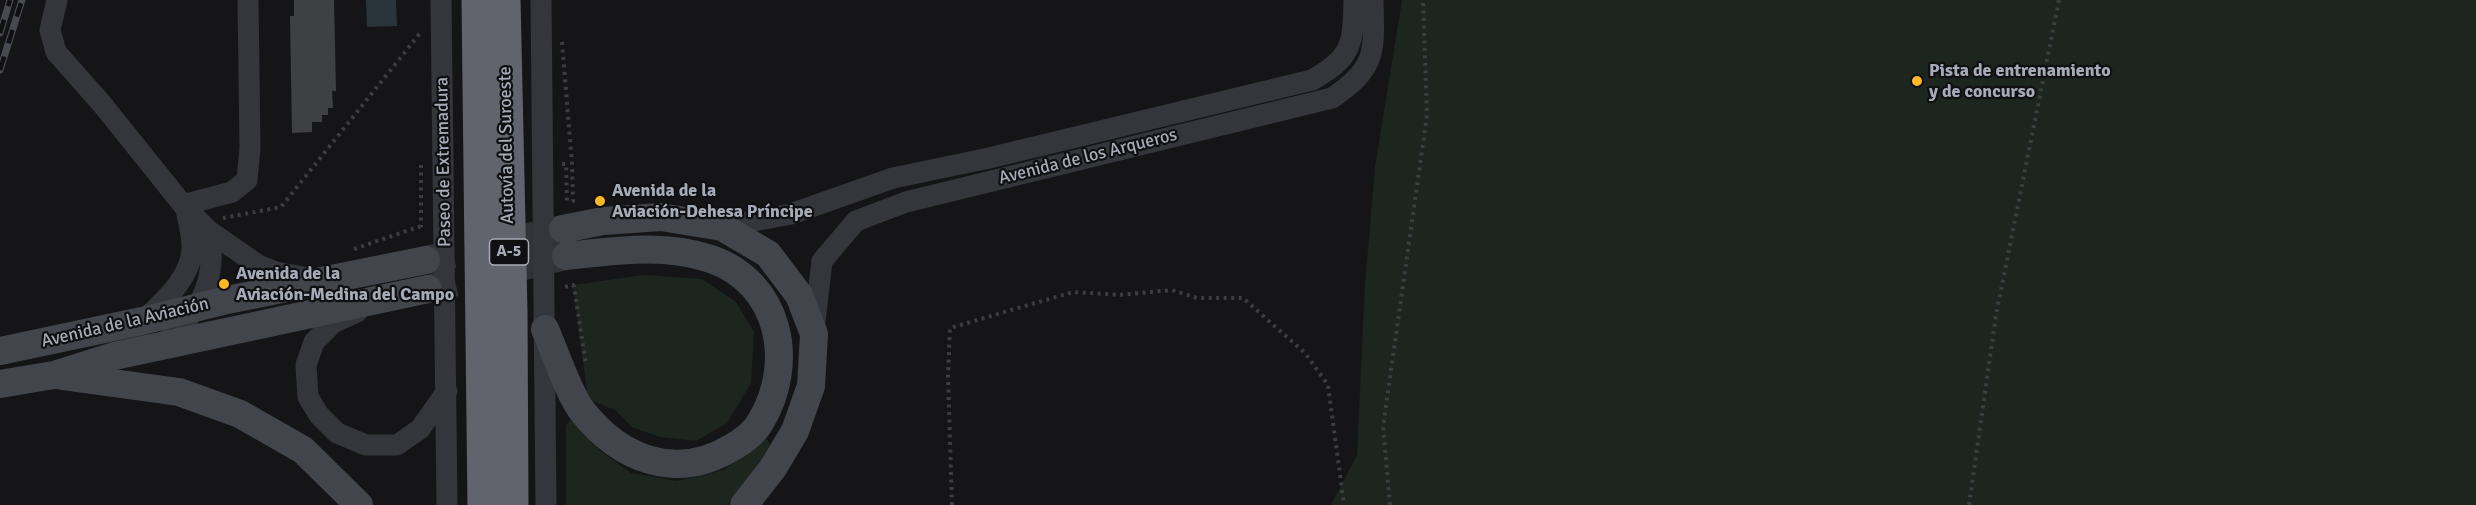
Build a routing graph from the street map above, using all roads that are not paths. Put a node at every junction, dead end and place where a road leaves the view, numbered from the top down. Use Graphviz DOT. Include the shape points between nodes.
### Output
graph roads {
  1 [pos="57,0"];
  2 [pos="248,0"];
  3 [pos="441,0"];
  4 [pos="478,0"];
  5 [pos="504,0"];
  6 [pos="541,0"];
  7 [pos="1354,0"];
  8 [pos="1373,0"];
  9 [pos="185,207"];
  10 [pos="212,225"];
  11 [pos="723,227"];
  12 [pos="426,260"];
  13 [pos="322,281"];
  14 [pos="428,289"];
  15 [pos="382,300"];
  16 [pos="197,308"];
  17 [pos="142,321"];
  18 [pos="545,329"];
  19 [pos="814,333"];
  20 [pos="158,348"];
  21 [pos="0,351"];
  22 [pos="54,375"];
  23 [pos="0,384"];
  24 [pos="447,391"];
  25 [pos="359,505"];
  26 [pos="447,505"];
  27 [pos="484,505"];
  28 [pos="512,505"];
  29 [pos="546,505"];
  30 [pos="744,505"];
  1 -- 9 [label="street" via="50,30 56,52"];
  2 -- 9 [label="street" via="250,148 246,180 232,192"];
  3 -- 24 [label="street, Paseo de Extremadura"];
  4 -- 27 [label="highway, Autovía del Suroeste / A-5"];
  5 -- 28 [label="highway, Autovía del Suroeste / A-5"];
  6 -- 18 [label="street"];
  7 -- 11 [label="street, Avenida de los Arqueros" via="1353,38 1343,58 1312,80 893,178 791,214"];
  8 -- 19 [label="street, Avenida de los Arqueros" via="1374,44 1365,70 1332,98 906,202 856,221 822,261"];
  9 -- 10 [label="street"];
  9 -- 17 [label="street" via="192,248 186,271 166,299"];
  10 -- 13 [label="street" via="258,265"];
  10 -- 16 [label="street" via="212,270"];
  11 -- 18 [label="main road" via="661,216 565,223 657,249 711,259 734,270 755,287 771,312 779,341 774,391 761,423 716,457 672,465 644,459 609,440 580,410"];
  11 -- 19 [label="main road" via="768,254 799,295"];
  12 -- 13 [label="main road, Avenida de la Aviación"];
  13 -- 16 [label="main road, Avenida de la Aviación"];
  14 -- 15 [label="main road, Avenida de la Aviación"];
  15 -- 20 [label="main road, Avenida de la Aviación"];
  15 -- 24 [label="street, Avenida de la Aviación" via="333,323 314,342 306,365 308,397 319,416 337,433 366,444 397,445 420,429"];
  16 -- 17 [label="main road, Avenida de la Aviación"];
  16 -- 20 [label="street" via="181,329"];
  17 -- 21 [label="main road, Avenida de la Aviación"];
  18 -- 29 [label="street"];
  19 -- 30 [label="main road" via="810,386 795,431"];
  20 -- 22 [label="main road, Avenida de la Aviación" via="114,356"];
  22 -- 23 [label="main road, Avenida de la Aviación"];
  22 -- 25 [label="main road" via="179,392 240,414 303,450"];
  24 -- 26 [label="street, Paseo de Extremadura"];
}
